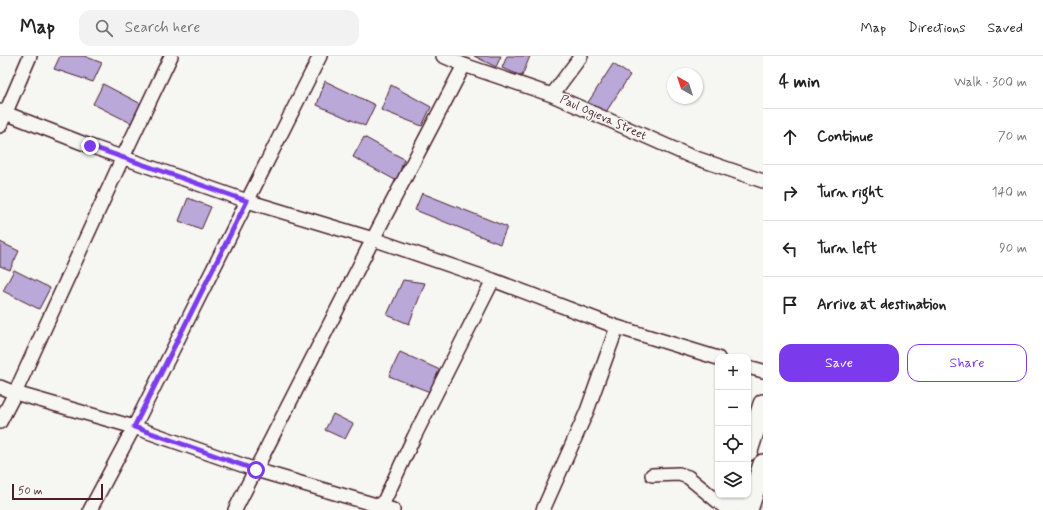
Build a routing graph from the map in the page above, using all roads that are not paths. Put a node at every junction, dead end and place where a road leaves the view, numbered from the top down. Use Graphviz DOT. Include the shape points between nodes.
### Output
graph roads {
  1 [pos="30,56"];
  2 [pos="171,56"];
  3 [pos="320,56"];
  4 [pos="444,56"];
  5 [pos="581,56"];
  6 [pos="464,64"];
  7 [pos="552,95"];
  8 [pos="3,111"];
  9 [pos="0,126"];
  10 [pos="123,157"];
  11 [pos="763,181"];
  12 [pos="247,201"];
  13 [pos="373,239"];
  14 [pos="493,280"];
  15 [pos="617,327"];
  16 [pos="715,357"];
  17 [pos="751,368"];
  18 [pos="763,371"];
  19 [pos="0,387"];
  20 [pos="15,393"];
  21 [pos="763,404"];
  22 [pos="0,422"];
  23 [pos="134,427"];
  24 [pos="751,442"];
  25 [pos="763,464"];
  26 [pos="256,470"];
  27 [pos="652,475"];
  28 [pos="747,505"];
  29 [pos="385,509"];
  30 [pos="90,510"];
  31 [pos="235,510"];
  32 [pos="543,510"];
  33 [pos="729,510"];
  1 -- 8 [label="street"];
  2 -- 10 [label="street"];
  3 -- 12 [label="street"];
  4 -- 6 [label="street, Paul Ogieva Street"];
  5 -- 7 [label="street"];
  6 -- 7 [label="street, Paul Ogieva Street"];
  6 -- 13 [label="street"];
  7 -- 11 [label="street, Paul Ogieva Street" via="690,156"];
  8 -- 9 [label="street"];
  8 -- 10 [label="street"];
  10 -- 12 [label="street"];
  10 -- 20 [label="street"];
  12 -- 13 [label="street"];
  12 -- 23 [label="street"];
  13 -- 14 [label="street"];
  13 -- 26 [label="street"];
  14 -- 15 [label="street"];
  14 -- 29 [label="street" via="414,437"];
  15 -- 16 [label="street"];
  15 -- 32 [label="street" via="587,411"];
  17 -- 18 [label="street"];
  19 -- 20 [label="street"];
  20 -- 22 [label="street"];
  20 -- 23 [label="street"];
  21 -- 24 [label="highway"];
  23 -- 26 [label="street"];
  23 -- 30 [label="street"];
  25 -- 28 [label="highway"];
  26 -- 29 [label="street"];
  26 -- 31 [label="street"];
  27 -- 33 [label="street" via="679,474 688,477"];
  28 -- 33 [label="highway"];
}
